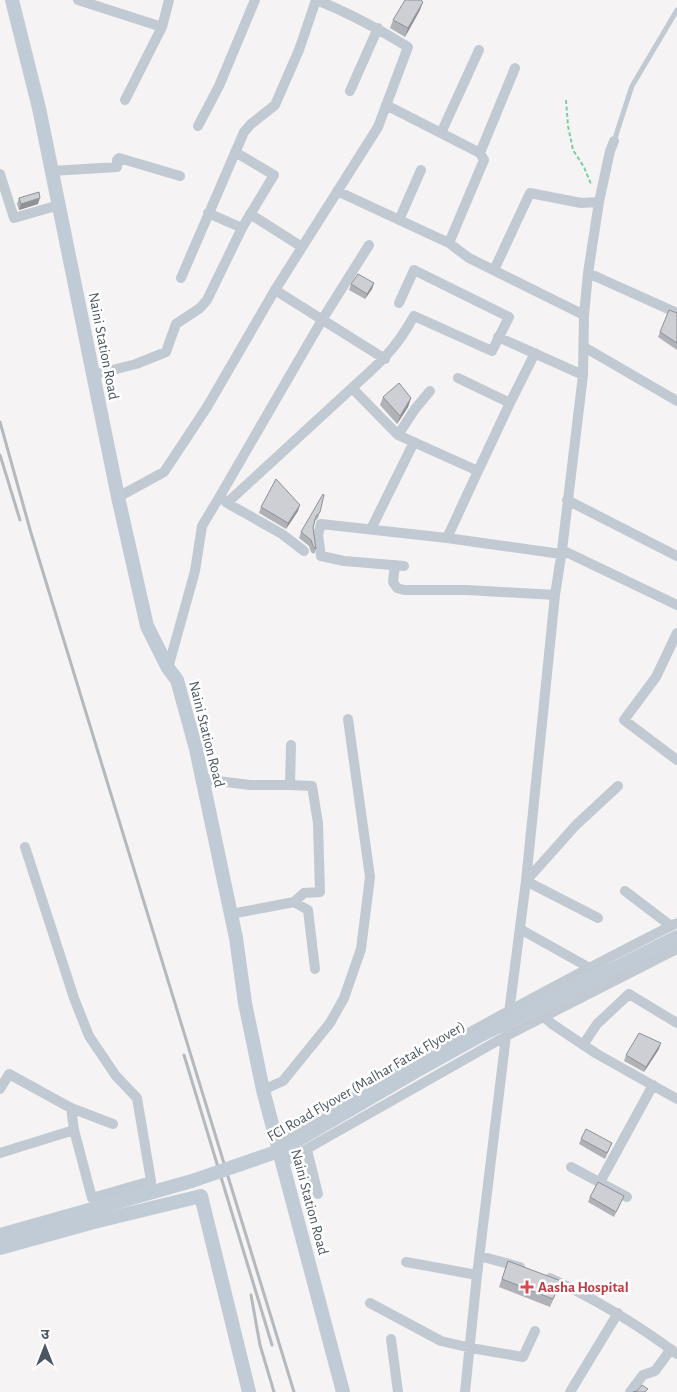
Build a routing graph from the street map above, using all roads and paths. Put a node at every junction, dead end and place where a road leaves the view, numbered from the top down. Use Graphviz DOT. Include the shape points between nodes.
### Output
graph roads {
  1 [pos="12,0"];
  2 [pos="78,0"];
  3 [pos="169,0"];
  4 [pos="255,0"];
  5 [pos="316,0"];
  6 [pos="677,10"];
  7 [pos="162,27"];
  8 [pos="378,28"];
  9 [pos="479,50"];
  10 [pos="515,68"];
  11 [pos="350,92"];
  12 [pos="125,100"];
  13 [pos="566,100"];
  14 [pos="386,105"];
  15 [pos="198,126"];
  16 [pos="442,133"];
  17 [pos="614,141"];
  18 [pos="235,152"];
  19 [pos="480,153"];
  20 [pos="421,170"];
  21 [pos="52,171"];
  22 [pos="0,174"];
  23 [pos="180,176"];
  24 [pos="337,191"];
  25 [pos="599,202"];
  26 [pos="59,205"];
  27 [pos="208,212"];
  28 [pos="250,214"];
  29 [pos="399,220"];
  30 [pos="242,228"];
  31 [pos="449,243"];
  32 [pos="369,245"];
  33 [pos="302,247"];
  34 [pos="494,270"];
  35 [pos="588,273"];
  36 [pos="181,278"];
  37 [pos="274,290"];
  38 [pos="399,303"];
  39 [pos="677,313"];
  40 [pos="584,315"];
  41 [pos="322,320"];
  42 [pos="498,338"];
  43 [pos="584,347"];
  44 [pos="535,353"];
  45 [pos="385,359"];
  46 [pos="93,375"];
  47 [pos="583,375"];
  48 [pos="458,378"];
  49 [pos="352,388"];
  50 [pos="430,391"];
  51 [pos="675,396"];
  52 [pos="510,403"];
  53 [pos="398,436"];
  54 [pos="414,442"];
  55 [pos="478,470"];
  56 [pos="118,497"];
  57 [pos="223,500"];
  58 [pos="567,500"];
  59 [pos="371,529"];
  60 [pos="447,538"];
  61 [pos="304,551"];
  62 [pos="675,551"];
  63 [pos="562,552"];
  64 [pos="555,594"];
  65 [pos="677,605"];
  66 [pos="677,633"];
  67 [pos="168,668"];
  68 [pos="348,719"];
  69 [pos="291,745"];
  70 [pos="677,760"];
  71 [pos="202,779"];
  72 [pos="290,785"];
  73 [pos="618,786"];
  74 [pos="25,847"];
  75 [pos="526,881"];
  76 [pos="625,891"];
  77 [pos="294,902"];
  78 [pos="231,914"];
  79 [pos="598,918"];
  80 [pos="520,929"];
  81 [pos="675,929"];
  82 [pos="677,949"];
  83 [pos="588,968"];
  84 [pos="315,969"];
  85 [pos="509,1009"];
  86 [pos="544,1016"];
  87 [pos="677,1023"];
  88 [pos="506,1036"];
  89 [pos="583,1045"];
  90 [pos="653,1085"];
  91 [pos="0,1089"];
  92 [pos="264,1090"];
  93 [pos="677,1099"];
  94 [pos="71,1108"];
  95 [pos="113,1124"];
  96 [pos="74,1130"];
  97 [pos="276,1140"];
  98 [pos="307,1150"];
  99 [pos="0,1153"];
  100 [pos="282,1163"];
  101 [pos="571,1166"];
  102 [pos="600,1182"];
  103 [pos="318,1194"];
  104 [pos="627,1197"];
  105 [pos="0,1234"];
  106 [pos="0,1248"];
  107 [pos="480,1256"];
  108 [pos="406,1262"];
  109 [pos="477,1275"];
  110 [pos="370,1303"];
  111 [pos="618,1313"];
  112 [pos="535,1331"];
  113 [pos="390,1339"];
  114 [pos="471,1348"];
  115 [pos="674,1352"];
  116 [pos="249,1392"];
  117 [pos="344,1392"];
  118 [pos="398,1392"];
  119 [pos="466,1392"];
  120 [pos="570,1392"];
  121 [pos="630,1392"];
  1 -- 21 [label="street, Naini Station Road"];
  2 -- 7 [label="street"];
  3 -- 7 [label="street"];
  4 -- 15 [label="street" via="219,86"];
  5 -- 8 [label="street"];
  5 -- 18 [label="street" via="275,106 244,132"];
  6 -- 17 [label="lane" via="632,86"];
  7 -- 12 [label="street"];
  8 -- 11 [label="street"];
  8 -- 14 [label="street" via="408,47"];
  9 -- 16 [label="street"];
  10 -- 19 [label="street"];
  13 -- 25 [label="path" via="572,150 584,167"];
  14 -- 16 [label="street"];
  14 -- 24 [label="street" via="378,127"];
  16 -- 19 [label="street"];
  17 -- 25 [label="street"];
  18 -- 27 [label="street"];
  18 -- 28 [label="street" via="274,175"];
  19 -- 31 [label="street" via="484,160"];
  20 -- 29 [label="street"];
  21 -- 23 [label="street" via="117,167 119,158"];
  21 -- 26 [label="street, Naini Station Road"];
  22 -- 26 [label="street" via="14,218"];
  24 -- 29 [label="street"];
  24 -- 33 [label="street"];
  25 -- 34 [label="street" via="530,193"];
  25 -- 35 [label="street"];
  26 -- 46 [label="street, Naini Station Road"];
  27 -- 30 [label="street"];
  27 -- 36 [label="street"];
  28 -- 30 [label="street"];
  28 -- 33 [label="street"];
  29 -- 31 [label="street"];
  30 -- 46 [label="street" via="208,300 176,324 166,352"];
  31 -- 34 [label="street" via="469,258"];
  32 -- 41 [label="street"];
  33 -- 37 [label="street"];
  34 -- 40 [label="street"];
  35 -- 39 [label="street"];
  35 -- 40 [label="street"];
  37 -- 41 [label="street"];
  37 -- 56 [label="street" via="207,407 164,472"];
  38 -- 42 [label="street" via="414,270 509,317"];
  40 -- 43 [label="street"];
  41 -- 45 [label="street"];
  41 -- 57 [label="street"];
  42 -- 44 [label="street"];
  42 -- 45 [label="street" via="492,350 414,316"];
  43 -- 47 [label="street"];
  43 -- 51 [label="street"];
  44 -- 47 [label="street"];
  44 -- 52 [label="street"];
  45 -- 49 [label="street"];
  46 -- 56 [label="street, Naini Station Road"];
  47 -- 58 [label="street"];
  48 -- 52 [label="street"];
  49 -- 53 [label="street"];
  49 -- 57 [label="street"];
  50 -- 53 [label="street"];
  52 -- 55 [label="street"];
  53 -- 54 [label="street"];
  54 -- 55 [label="street"];
  54 -- 59 [label="street"];
  55 -- 60 [label="street"];
  56 -- 67 [label="street, Naini Station Road" via="147,626"];
  57 -- 61 [label="street" via="282,534"];
  57 -- 67 [label="street" via="202,526 195,571"];
  58 -- 62 [label="street"];
  58 -- 63 [label="street"];
  59 -- 60 [label="street"];
  59 -- 64 [label="street" via="321,524 318,535 321,556 400,566 393,582 396,588 404,590"];
  60 -- 63 [label="street"];
  63 -- 64 [label="street"];
  63 -- 65 [label="street"];
  64 -- 75 [label="street"];
  66 -- 70 [label="street" via="656,677 624,720"];
  67 -- 71 [label="street, Naini Station Road" via="177,680"];
  68 -- 92 [label="street" via="370,877 360,949 344,998 330,1023 283,1080"];
  69 -- 72 [label="street"];
  71 -- 72 [label="street" via="250,785"];
  71 -- 78 [label="street, Naini Station Road"];
  72 -- 77 [label="street" via="312,786 320,869 320,892 304,894"];
  73 -- 75 [label="street" via="576,825"];
  74 -- 96 [label="street" via="89,1036 116,1076 137,1098 151,1181 92,1198"];
  75 -- 79 [label="street"];
  75 -- 80 [label="street"];
  76 -- 81 [label="street"];
  77 -- 78 [label="street"];
  77 -- 84 [label="street" via="308,910"];
  78 -- 92 [label="street, Naini Station Road"];
  80 -- 83 [label="street"];
  80 -- 85 [label="street"];
  81 -- 83 [label="street"];
  81 -- 105 [label="street, FCI Road Flyover (Malhar Fatak Flyover), bridge" via="279,1151 192,1181"];
  82 -- 86 [label="street"];
  83 -- 85 [label="street"];
  85 -- 88 [label="street"];
  85 -- 97 [label="street"];
  86 -- 88 [label="street"];
  86 -- 89 [label="street"];
  87 -- 89 [label="street" via="629,994 596,1024"];
  88 -- 98 [label="street"];
  88 -- 107 [label="street"];
  89 -- 90 [label="street"];
  90 -- 93 [label="street"];
  90 -- 102 [label="street"];
  91 -- 94 [label="street" via="9,1074"];
  92 -- 97 [label="street, Naini Station Road"];
  94 -- 95 [label="street"];
  94 -- 96 [label="street"];
  96 -- 99 [label="street"];
  97 -- 100 [label="street, Naini Station Road"];
  98 -- 100 [label="street"];
  98 -- 103 [label="street"];
  100 -- 117 [label="street, Naini Station Road"];
  101 -- 102 [label="street"];
  102 -- 104 [label="street"];
  106 -- 116 [label="street" via="201,1196"];
  107 -- 109 [label="street"];
  107 -- 111 [label="street" via="533,1271"];
  108 -- 109 [label="street"];
  109 -- 114 [label="street"];
  110 -- 114 [label="street" via="442,1341"];
  111 -- 115 [label="street"];
  111 -- 120 [label="street"];
  112 -- 114 [label="street" via="523,1357"];
  113 -- 118 [label="street"];
  114 -- 119 [label="street"];
  115 -- 121 [label="street" via="655,1371 643,1375"];
}
